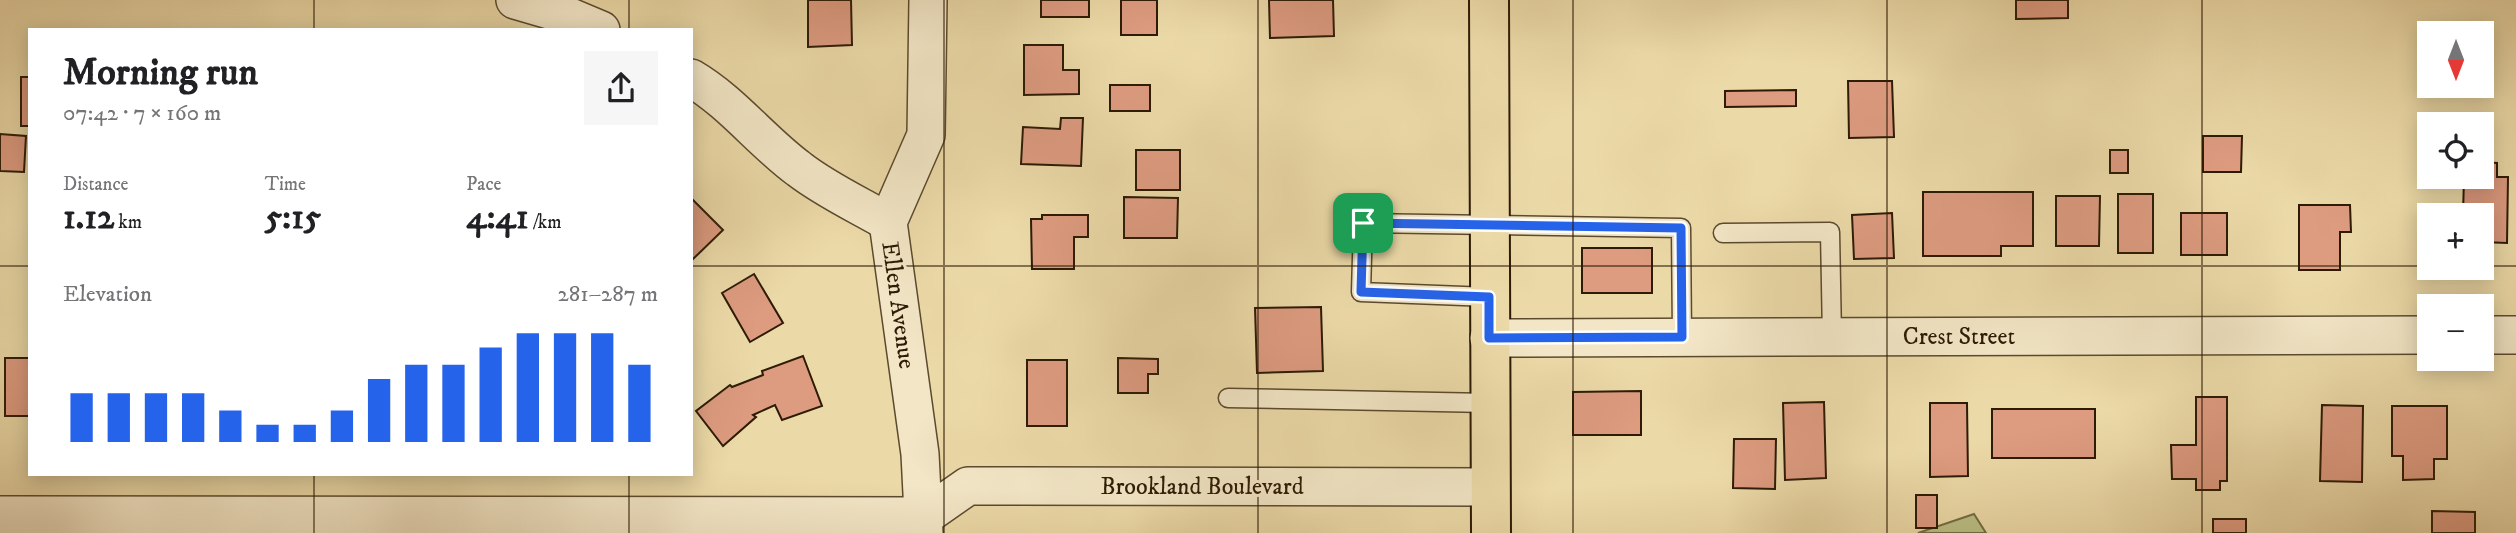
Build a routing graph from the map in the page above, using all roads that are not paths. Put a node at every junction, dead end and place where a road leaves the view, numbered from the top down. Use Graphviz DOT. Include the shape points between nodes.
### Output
graph roads {
  1 [pos="515,0"];
  2 [pos="928,0"];
  3 [pos="1489,0"];
  4 [pos="597,28"];
  5 [pos="693,79"];
  6 [pos="888,222"];
  7 [pos="1489,223"];
  8 [pos="1723,233"];
  9 [pos="1489,297"];
  10 [pos="2417,335"];
  11 [pos="2494,335"];
  12 [pos="2516,335"];
  13 [pos="1682,337"];
  14 [pos="1832,337"];
  15 [pos="1489,338"];
  16 [pos="1228,398"];
  17 [pos="1489,403"];
  18 [pos="1489,487"];
  19 [pos="0,515"];
  20 [pos="932,528"];
  21 [pos="1491,533"];
  1 -- 4 [label="street"];
  2 -- 6 [label="street, Ellen Avenue" via="926,135"];
  3 -- 7 [label="main road"];
  5 -- 6 [label="street" via="799,169"];
  6 -- 20 [label="street, Ellen Avenue"];
  7 -- 9 [label="main road"];
  7 -- 9 [label="lane" via="1363,223 1361,292"];
  7 -- 13 [label="lane" via="1681,228"];
  8 -- 14 [label="lane" via="1830,232"];
  9 -- 15 [label="main road"];
  10 -- 14 [label="street, Crest Street"];
  11 -- 12 [label="street"];
  13 -- 14 [label="street, Crest Street"];
  13 -- 15 [label="street, Crest Street"];
  15 -- 17 [label="main road"];
  16 -- 17 [label="lane"];
  17 -- 18 [label="main road"];
  18 -- 20 [label="street, Brookland Boulevard" via="968,486"];
  18 -- 21 [label="main road"];
  19 -- 20 [label="street"];
}
